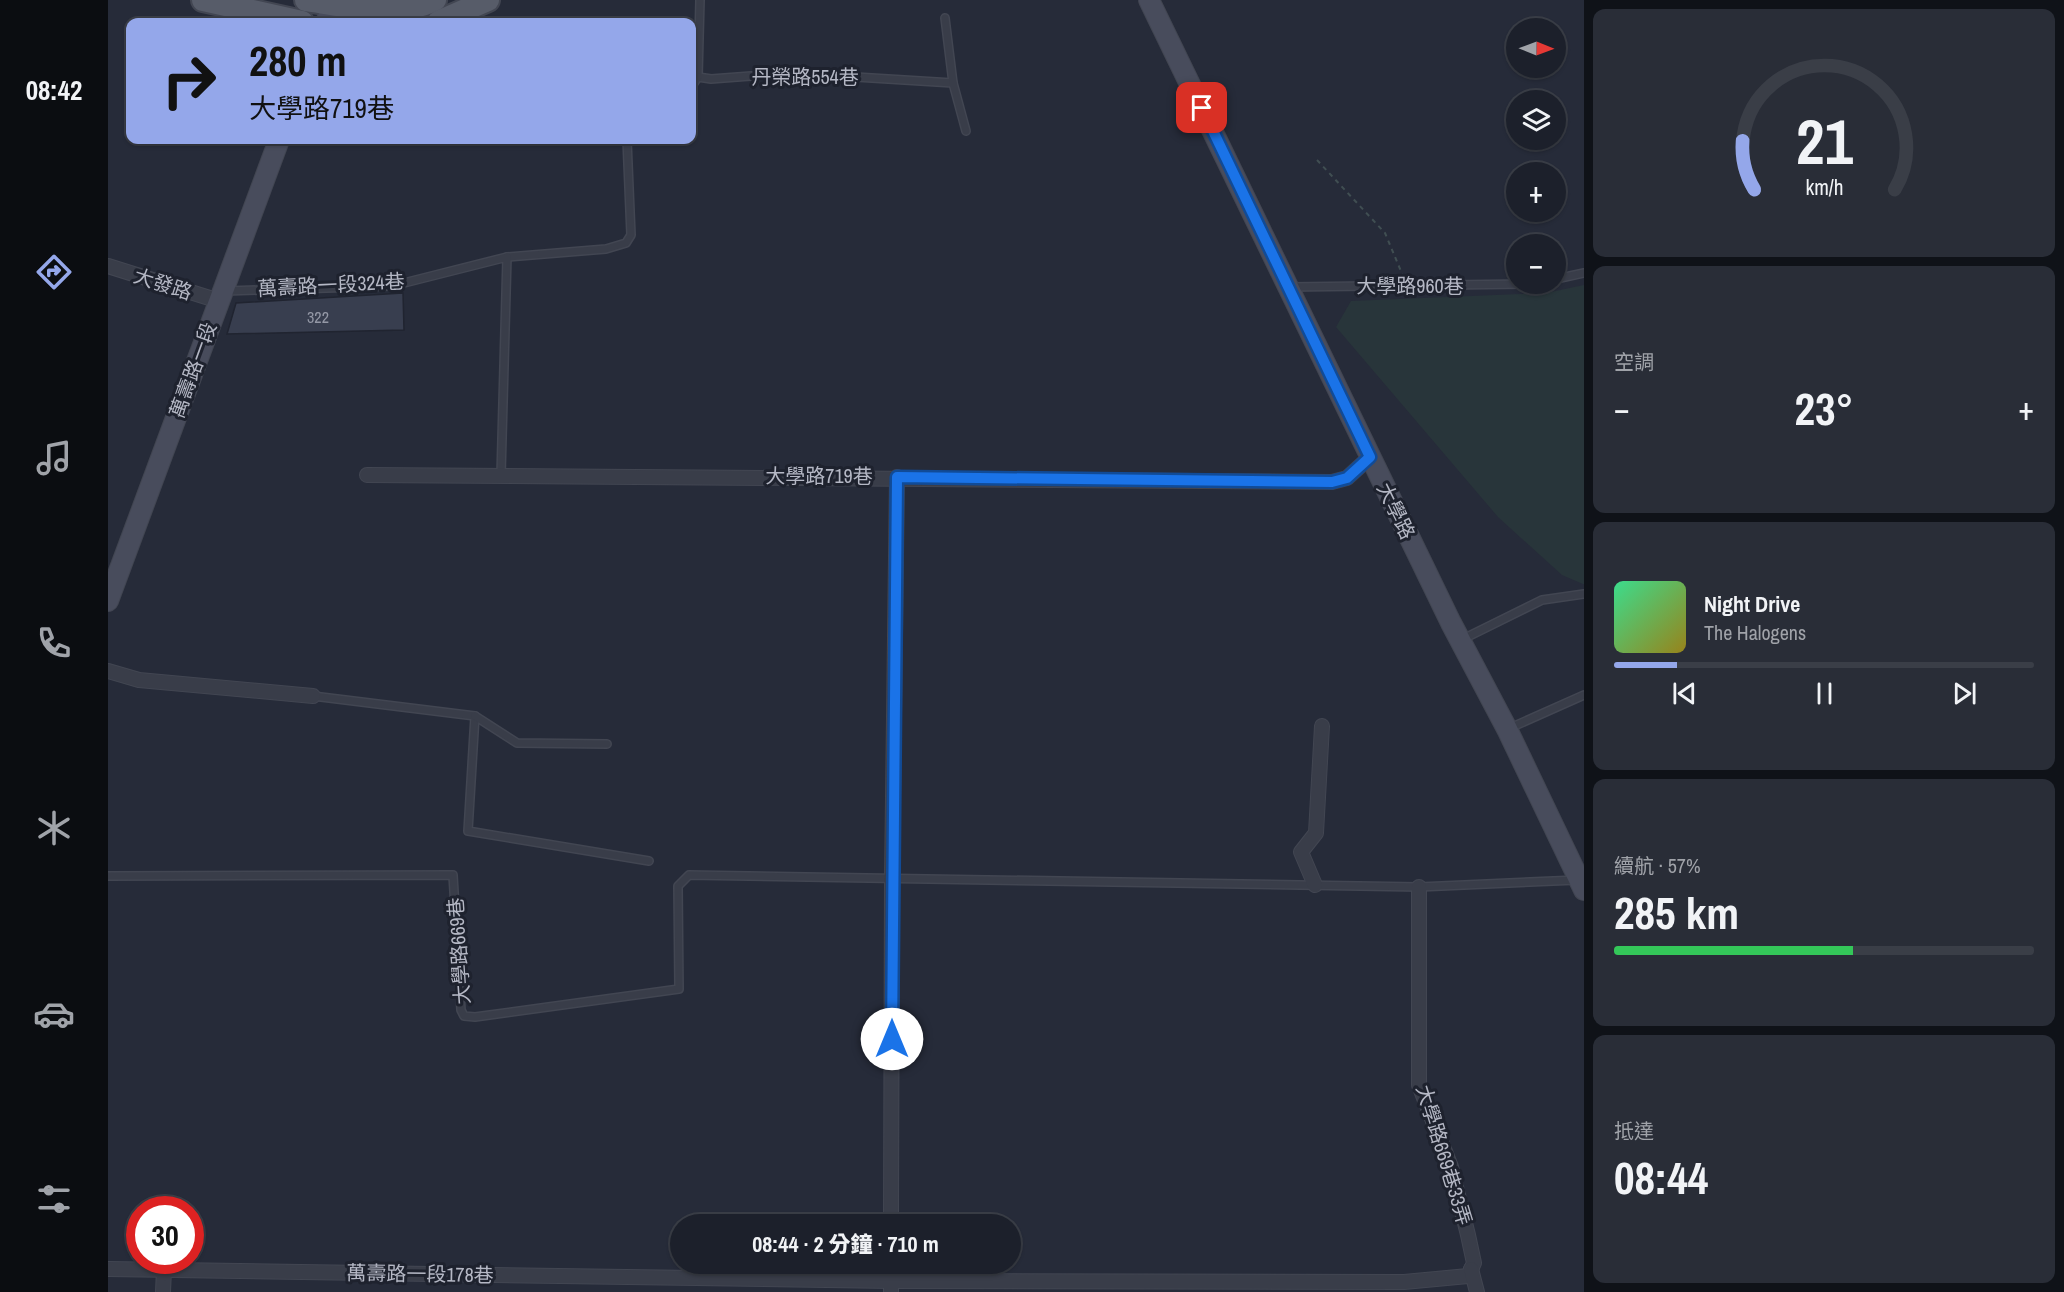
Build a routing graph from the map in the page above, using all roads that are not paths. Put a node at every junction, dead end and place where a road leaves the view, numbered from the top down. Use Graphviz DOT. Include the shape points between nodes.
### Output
graph roads {
  1 [pos="203,0"];
  2 [pos="306,0"];
  3 [pos="435,0"];
  4 [pos="488,0"];
  5 [pos="700,0"];
  6 [pos="1149,0"];
  7 [pos="332,9"];
  8 [pos="257,17"];
  9 [pos="450,18"];
  10 [pos="945,18"];
  11 [pos="698,77"];
  12 [pos="696,80"];
  13 [pos="953,83"];
  14 [pos="966,131"];
  15 [pos="278,144"];
  16 [pos="627,144"];
  17 [pos="507,257"];
  18 [pos="108,266"];
  19 [pos="1584,273"];
  20 [pos="1566,277"];
  21 [pos="1506,284"];
  22 [pos="1289,286"];
  23 [pos="221,296"];
  24 [pos="1370,457"];
  25 [pos="367,475"];
  26 [pos="501,475"];
  27 [pos="897,477"];
  28 [pos="113,571"];
  29 [pos="1584,594"];
  30 [pos="108,601"];
  31 [pos="1460,641"];
  32 [pos="108,671"];
  33 [pos="1584,695"];
  34 [pos="313,696"];
  35 [pos="475,716"];
  36 [pos="1322,726"];
  37 [pos="1507,729"];
  38 [pos="606,744"];
  39 [pos="649,861"];
  40 [pos="108,876"];
  41 [pos="892,877"];
  42 [pos="1316,885"];
  43 [pos="1582,885"];
  44 [pos="1419,887"];
  45 [pos="891,1214"];
  46 [pos="108,1269"];
  47 [pos="126,1269"];
  48 [pos="1472,1269"];
  49 [pos="204,1271"];
  50 [pos="164,1274"];
  51 [pos="891,1287"];
  52 [pos="164,1292"];
  53 [pos="1477,1292"];
  1 -- 8 [label="main road"];
  2 -- 7 [label="main road"];
  3 -- 7 [label="main road" via="399,11"];
  4 -- 9 [label="main road"];
  5 -- 11 [label="lane"];
  6 -- 22 [label="main road, 大學路"];
  10 -- 13 [label="lane"];
  11 -- 12 [label="lane"];
  11 -- 13 [label="lane, 丹榮路554巷" via="791,73"];
  13 -- 14 [label="lane"];
  15 -- 23 [label="main road, 萬壽路一段"];
  16 -- 17 [label="lane, 萬壽路一段324巷" via="631,235 626,243 606,249"];
  17 -- 23 [label="lane, 萬壽路一段324巷" via="392,286"];
  17 -- 26 [label="lane"];
  18 -- 23 [label="street, 大發路"];
  19 -- 20 [label="lane"];
  21 -- 22 [label="lane, 大學路960巷"];
  22 -- 24 [label="main road, 大學路"];
  23 -- 28 [label="main road, 萬壽路一段"];
  24 -- 27 [label="street, 大學路719巷" via="1347,478 1332,482"];
  24 -- 31 [label="main road, 大學路"];
  25 -- 26 [label="street, 大學路719巷"];
  26 -- 27 [label="street, 大學路719巷"];
  27 -- 41 [label="street"];
  28 -- 30 [label="main road, 萬壽路一段"];
  29 -- 31 [label="lane" via="1542,600"];
  31 -- 37 [label="main road, 大學路"];
  32 -- 34 [label="street" via="140,680"];
  33 -- 37 [label="lane"];
  34 -- 35 [label="lane"];
  35 -- 38 [label="lane" via="517,743"];
  35 -- 39 [label="lane" via="468,831"];
  36 -- 42 [label="street" via="1316,833 1301,852"];
  37 -- 43 [label="main road, 大學路"];
  40 -- 41 [label="lane, 大學路669巷" via="453,875 461,1010 464,1016 475,1017 679,989 678,886 689,875"];
  41 -- 42 [label="lane"];
  41 -- 45 [label="street"];
  42 -- 44 [label="lane"];
  43 -- 44 [label="lane"];
  44 -- 48 [label="street, 大學路669巷33弄" via="1419,1085 1451,1167 1474,1263"];
  46 -- 47 [label="street, 萬壽路一段178巷"];
  48 -- 51 [label="street" via="1468,1276 1460,1278 1404,1282"];
  48 -- 53 [label="street, 大學路669巷33弄"];
  49 -- 51 [label="street, 萬壽路一段178巷"];
  50 -- 52 [label="street"];
}
